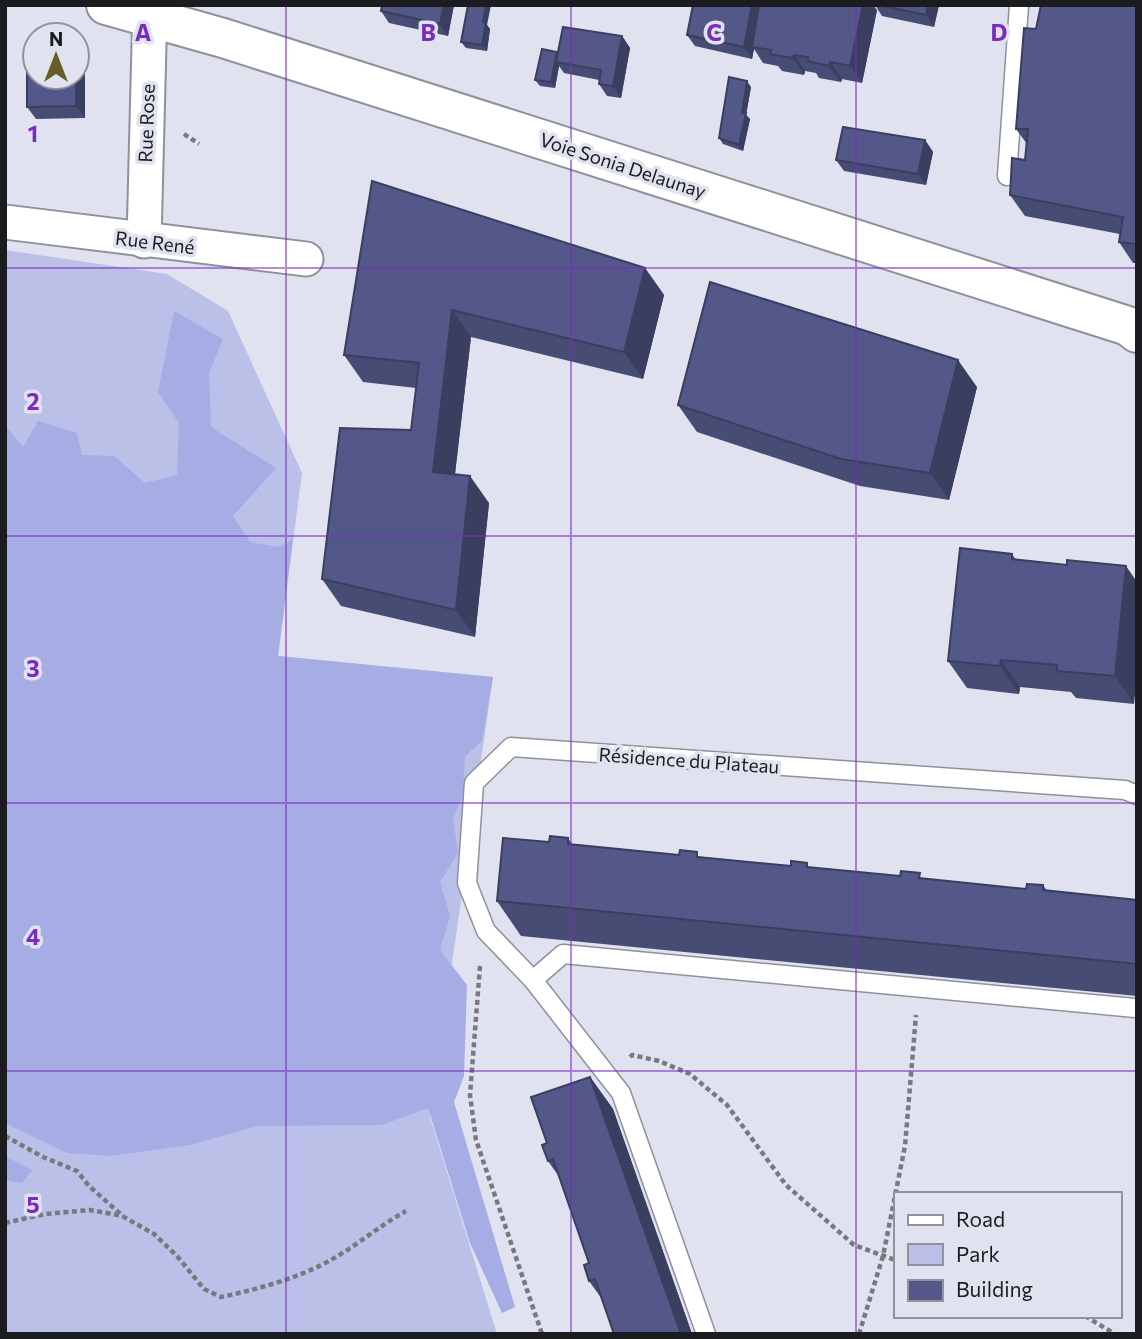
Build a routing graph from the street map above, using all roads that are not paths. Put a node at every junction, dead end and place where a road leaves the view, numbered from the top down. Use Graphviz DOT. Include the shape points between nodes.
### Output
graph roads {
  1 [pos="106,5"];
  2 [pos="1018,5"];
  3 [pos="150,11"];
  4 [pos="1007,176"];
  5 [pos="5,222"];
  6 [pos="144,240"];
  7 [pos="306,259"];
  8 [pos="1137,333"];
  9 [pos="1137,795"];
  10 [pos="533,980"];
  11 [pos="1135,1008"];
  12 [pos="706,1334"];
  1 -- 3 [label="main road, Voie Sonia Delaunay"];
  2 -- 4 [label="lane"];
  3 -- 6 [label="street, Rue Rose"];
  3 -- 8 [label="main road, Voie Sonia Delaunay" via="1116,322"];
  5 -- 6 [label="street, Rue René"];
  6 -- 7 [label="street, Rue René"];
  9 -- 10 [label="lane, Résidence du Plateau" via="1125,790 511,747 474,783 467,883 486,932"];
  10 -- 11 [label="lane" via="563,954"];
  10 -- 12 [label="lane, Résidence du Plateau" via="621,1093"];
}
